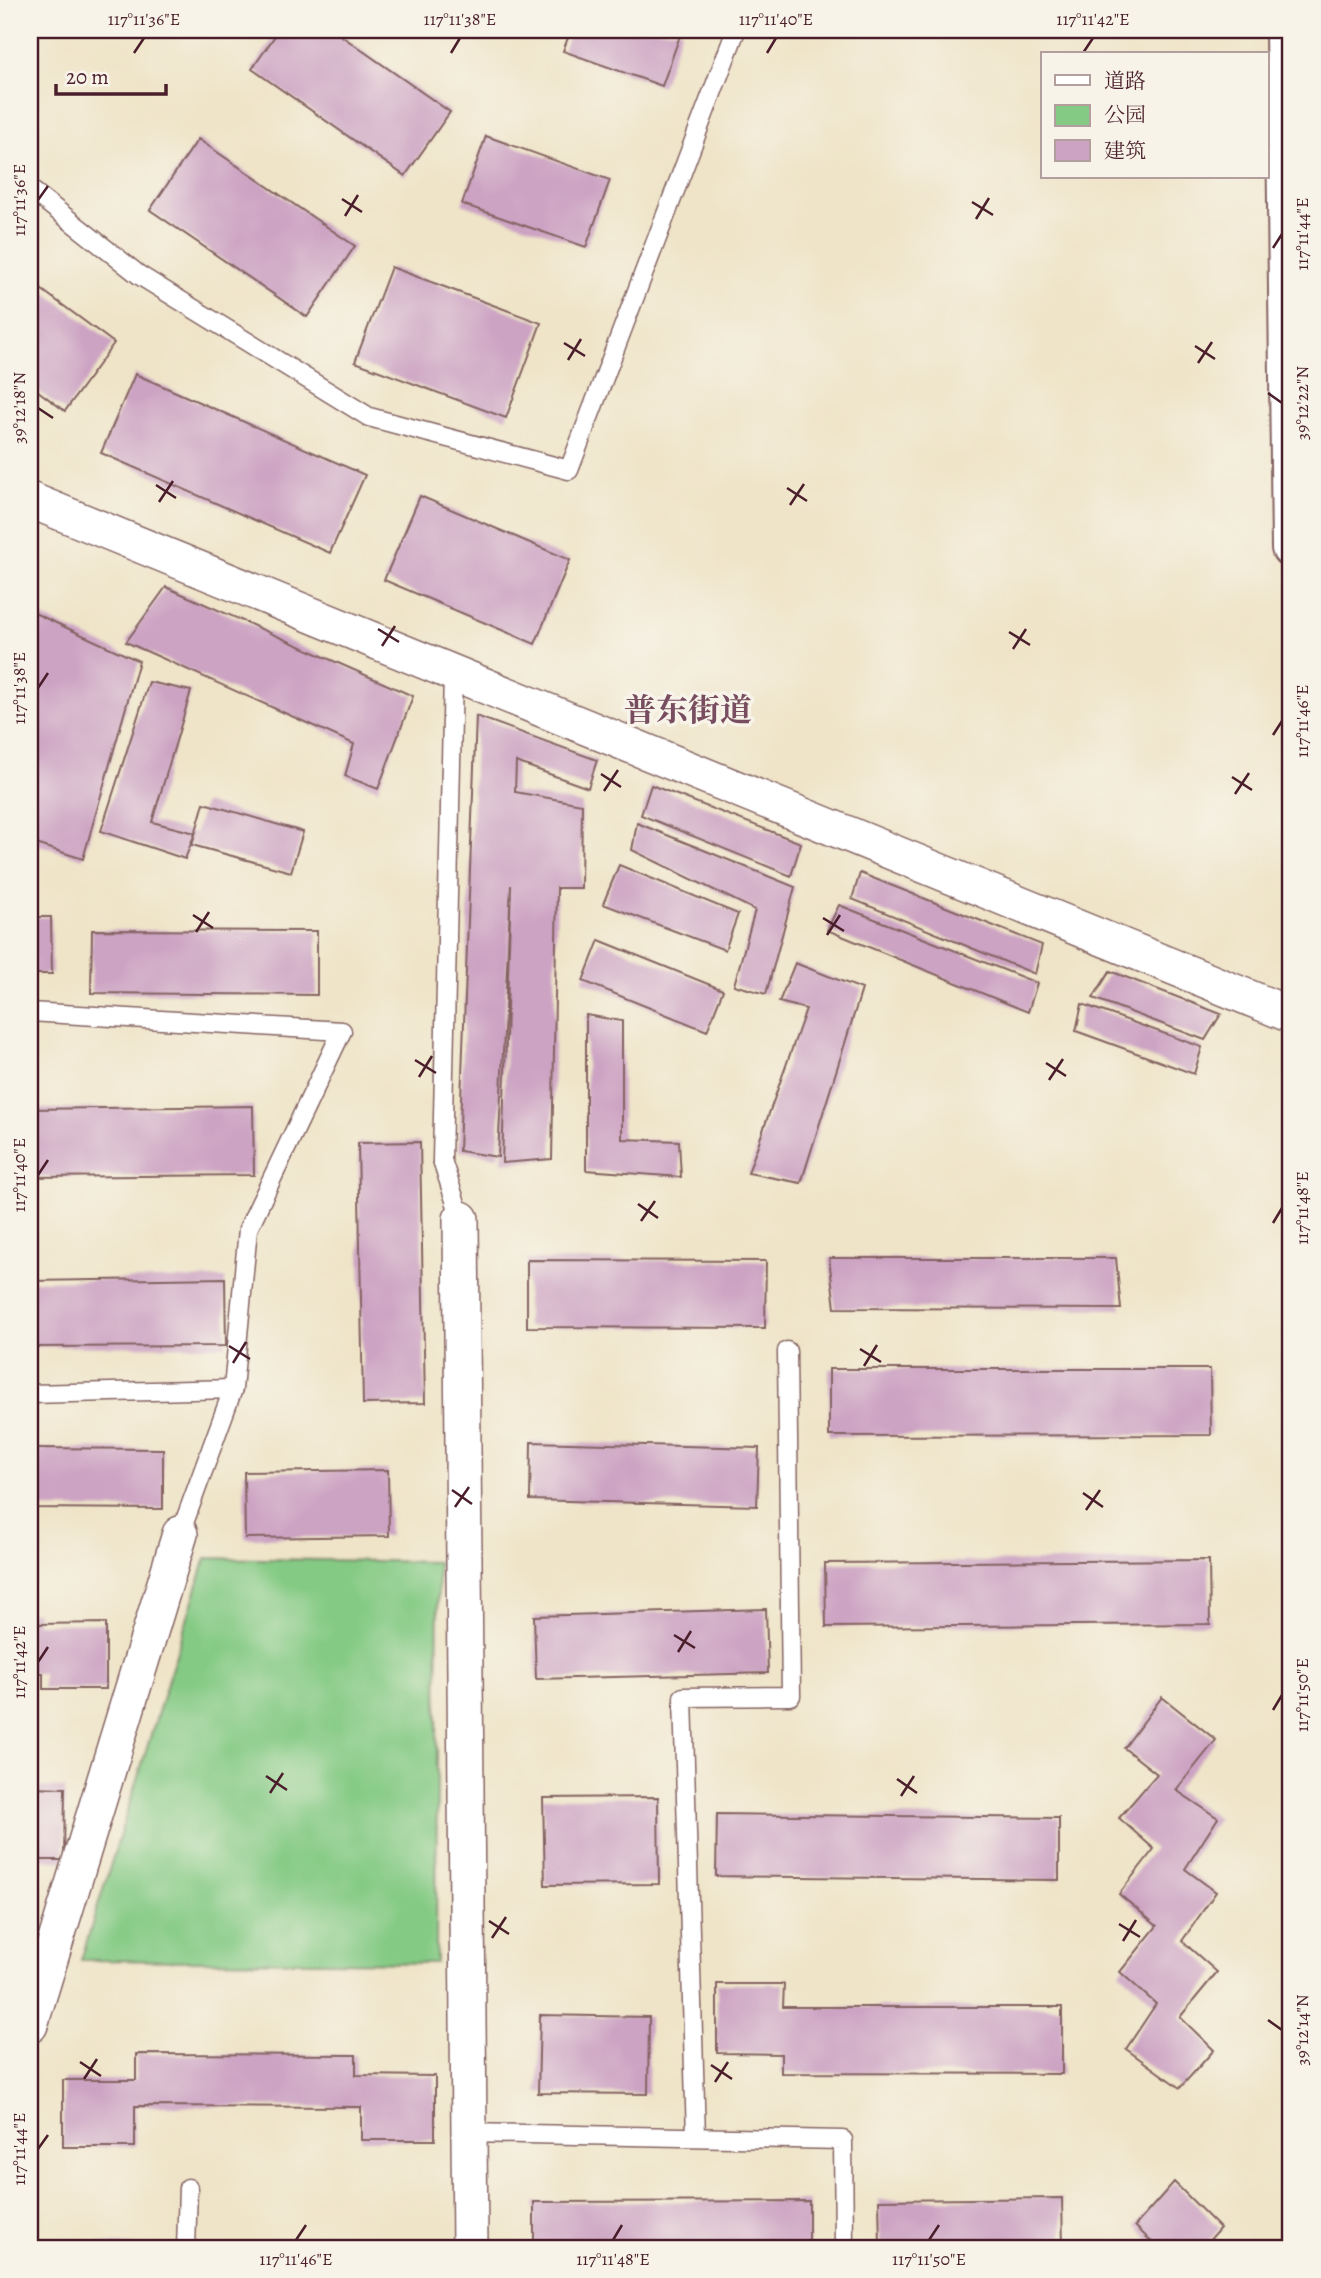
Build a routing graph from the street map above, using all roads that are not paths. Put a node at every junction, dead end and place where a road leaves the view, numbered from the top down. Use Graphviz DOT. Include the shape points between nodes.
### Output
graph roads {
  1 [pos="736,30"];
  2 [pos="1285,30"];
  3 [pos="30,189"];
  4 [pos="30,500"];
  5 [pos="1291,548"];
  6 [pos="453,674"];
  7 [pos="30,1012"];
  8 [pos="1291,1015"];
  9 [pos="461,1219"];
  10 [pos="787,1351"];
  11 [pos="233,1389"];
  12 [pos="30,1394"];
  13 [pos="180,1534"];
  14 [pos="30,2025"];
  15 [pos="468,2133"];
  16 [pos="696,2137"];
  17 [pos="188,2188"];
  18 [pos="186,2248"];
  19 [pos="470,2248"];
  20 [pos="844,2248"];
  1 -- 3 [label="lane" via="569,470 369,417 139,275"];
  2 -- 5 [label="main road"];
  4 -- 6 [label="street"];
  6 -- 8 [label="street"];
  6 -- 9 [label="lane" via="442,1160"];
  7 -- 11 [label="lane" via="342,1031 248,1229"];
  9 -- 15 [label="street"];
  10 -- 16 [label="lane" via="791,1696 683,1697"];
  11 -- 12 [label="lane"];
  11 -- 13 [label="lane"];
  13 -- 14 [label="street"];
  15 -- 16 [label="lane"];
  15 -- 19 [label="street"];
  16 -- 20 [label="lane" via="843,2140"];
  17 -- 18 [label="lane"];
}
